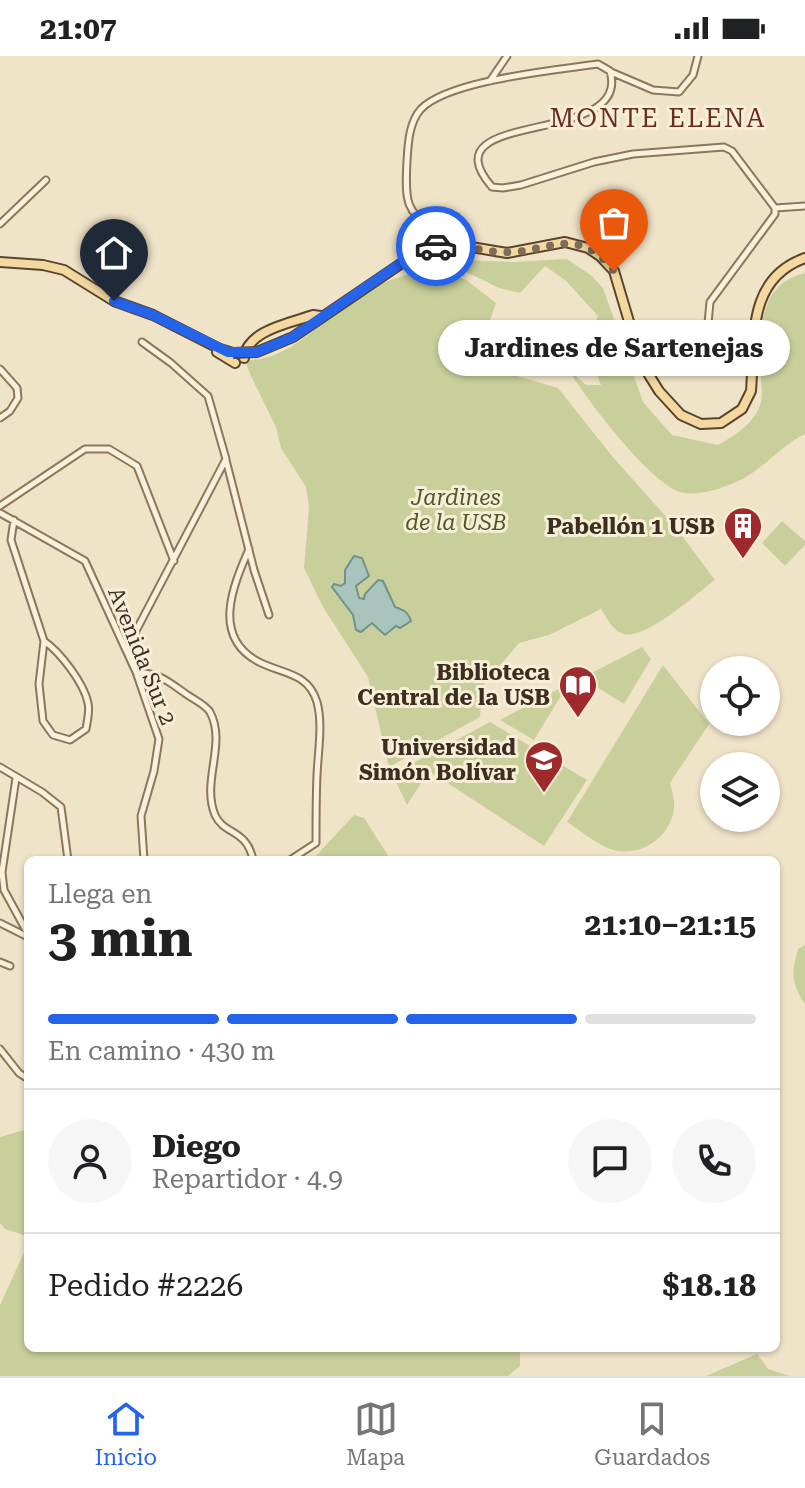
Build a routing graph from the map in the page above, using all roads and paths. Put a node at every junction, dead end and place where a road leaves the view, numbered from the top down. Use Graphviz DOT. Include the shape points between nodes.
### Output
graph roads {
  1 [pos="507,56"];
  2 [pos="698,56"];
  3 [pos="610,71"];
  4 [pos="486,84"];
  5 [pos="46,180"];
  6 [pos="805,206"];
  7 [pos="775,208"];
  8 [pos="0,224"];
  9 [pos="447,243"];
  10 [pos="805,258"];
  11 [pos="0,262"];
  12 [pos="321,316"];
  13 [pos="200,339"];
  14 [pos="142,342"];
  15 [pos="706,345"];
  16 [pos="0,369"];
  17 [pos="0,418"];
  18 [pos="226,459"];
  19 [pos="0,506"];
  20 [pos="0,513"];
  21 [pos="14,520"];
  22 [pos="249,549"];
  23 [pos="174,561"];
  24 [pos="269,615"];
  25 [pos="44,641"];
  26 [pos="126,650"];
  27 [pos="136,672"];
  28 [pos="0,767"];
  29 [pos="16,778"];
  30 [pos="67,856"];
  31 [pos="144,856"];
  32 [pos="252,856"];
  33 [pos="296,856"];
  34 [pos="0,923"];
  35 [pos="24,928"];
  36 [pos="24,934"];
  37 [pos="0,962"];
  38 [pos="10,966"];
  39 [pos="0,1049"];
  40 [pos="24,1076"];
  1 -- 4 [label="street"];
  2 -- 3 [label="street" via="693,75 679,92 653,90"];
  3 -- 4 [label="street" via="598,64"];
  3 -- 7 [label="street" via="611,90 588,113 486,142 477,163 492,187 521,185 633,154 724,147"];
  4 -- 9 [label="street" via="447,92 421,109 412,124 407,203 420,222"];
  5 -- 8 [label="street"];
  6 -- 7 [label="street"];
  7 -- 15 [label="street" via="710,302"];
  9 -- 10 [label="main road" via="507,253 565,242 600,256 618,278 650,378 681,415 708,425 735,416 748,400 759,303 779,271"];
  9 -- 12 [label="main road" via="421,250"];
  11 -- 13 [label="main road" via="64,270 114,301"];
  12 -- 13 [label="main road, bridge" via="293,337 257,352 233,353"];
  12 -- 13 [label="main road" via="260,335 240,360"];
  14 -- 18 [label="street" via="208,396"];
  16 -- 17 [label="street" via="17,388 18,398"];
  18 -- 22 [label="street"];
  18 -- 23 [label="street"];
  19 -- 23 [label="street" via="85,449 109,449 137,466"];
  20 -- 21 [label="street, Avenida Sur 2"];
  21 -- 25 [label="street" via="11,540"];
  21 -- 26 [label="street, Avenida Sur 2" via="85,561"];
  22 -- 24 [label="street"];
  22 -- 33 [label="street" via="232,586 234,637 260,663 301,678 317,703 316,843"];
  23 -- 26 [label="street"];
  25 -- 25 [label="street" via="39,684 43,721 53,735 70,740 86,729 89,705 56,649"];
  26 -- 27 [label="street, Avenida Sur 2"];
  27 -- 31 [label="street, Avenida Sur 2" via="159,739 141,816"];
  27 -- 32 [label="street" via="156,674 209,710 216,733 209,789 216,818 245,839"];
  28 -- 29 [label="street"];
  29 -- 30 [label="street" via="61,807"];
  29 -- 35 [label="street" via="2,872 4,890"];
  34 -- 36 [label="street"];
  37 -- 38 [label="street"];
  39 -- 40 [label="street"];
}
